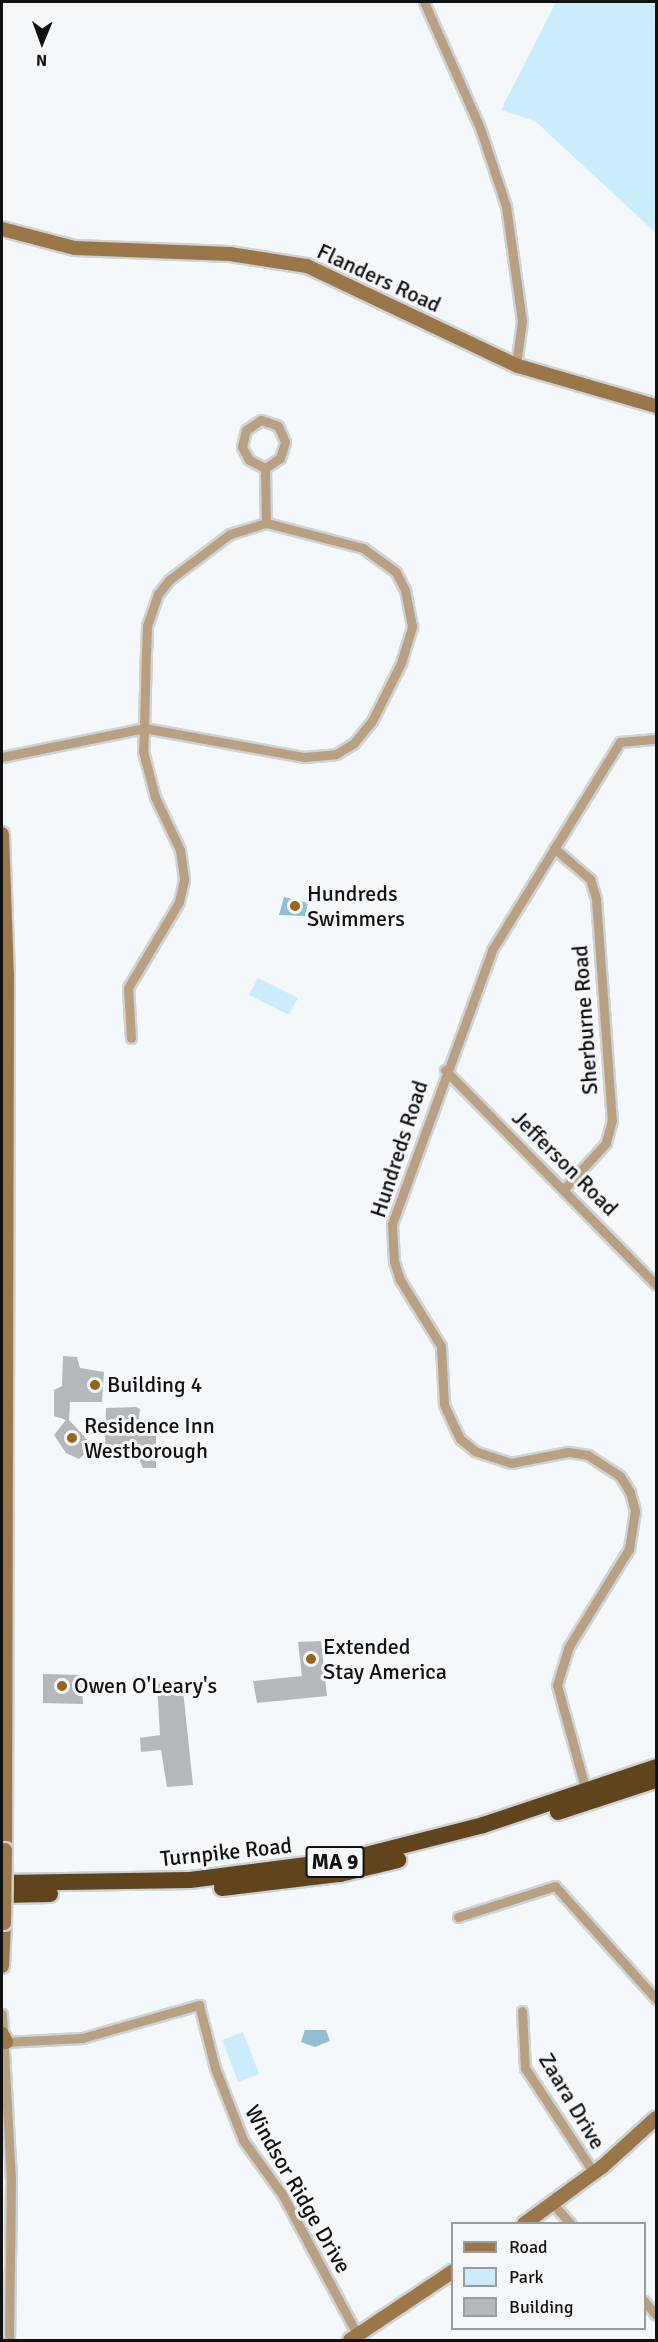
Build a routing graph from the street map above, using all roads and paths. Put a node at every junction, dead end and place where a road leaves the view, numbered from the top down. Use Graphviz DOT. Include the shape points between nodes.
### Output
graph roads {
  1 [pos="424,2"];
  2 [pos="2,229"];
  3 [pos="516,365"];
  4 [pos="657,406"];
  5 [pos="265,468"];
  6 [pos="266,523"];
  7 [pos="144,728"];
  8 [pos="657,739"];
  9 [pos="2,758"];
  10 [pos="2,834"];
  11 [pos="554,848"];
  12 [pos="131,1038"];
  13 [pos="445,1070"];
  14 [pos="564,1189"];
  15 [pos="657,1285"];
  16 [pos="3,1746"];
  17 [pos="657,1767"];
  18 [pos="657,1780"];
  19 [pos="3,1787"];
  20 [pos="586,1791"];
  21 [pos="2,1883"];
  22 [pos="2,1895"];
  23 [pos="458,1917"];
  24 [pos="2,1966"];
  25 [pos="657,1999"];
  26 [pos="522,2011"];
  27 [pos="2,2014"];
  28 [pos="4,2038"];
  29 [pos="657,2118"];
  30 [pos="594,2173"];
  31 [pos="552,2203"];
  32 [pos="6,2219"];
  33 [pos="525,2222"];
  34 [pos="570,2222"];
  35 [pos="451,2273"];
  36 [pos="646,2302"];
  37 [pos="657,2315"];
  38 [pos="354,2338"];
  39 [pos="9,2340"];
  1 -- 3 [label="street" via="480,128 506,206 522,321"];
  2 -- 3 [label="street, Flanders Road" via="75,248 230,254 307,266"];
  3 -- 4 [label="street, Flanders Road"];
  5 -- 5 [label="street" via="280,458 285,442 278,426 261,420 246,430 242,447 249,460"];
  5 -- 6 [label="street"];
  6 -- 7 [label="street" via="230,534 169,580 158,594 147,627"];
  6 -- 7 [label="street" via="363,548 381,558 401,581 410,609 409,642 372,721 354,743 320,757"];
  7 -- 9 [label="street"];
  7 -- 12 [label="street" via="146,773 180,850 184,880 179,902 128,988"];
  8 -- 11 [label="street, Hundreds Road" via="620,742"];
  10 -- 16 [label="street" via="7,974"];
  11 -- 13 [label="street, Hundreds Road" via="492,950"];
  11 -- 14 [label="street, Sherburne Road" via="590,879 596,898 612,1120 606,1143"];
  13 -- 14 [label="street, Jefferson Road"];
  13 -- 20 [label="street, Hundreds Road" via="396,1205 391,1243 400,1280 441,1346 444,1404 449,1423 460,1439 492,1459 512,1463 568,1452 588,1455 620,1476 635,1511 629,1549 560,1665 559,1704"];
  14 -- 15 [label="street, Jefferson Road"];
  16 -- 19 [label="street"];
  17 -- 20 [label="highway, Turnpike Road / MA 9"];
  18 -- 22 [label="highway, Turnpike Road / MA 9" via="424,1854 340,1874 240,1887"];
  19 -- 24 [label="street, bridge"];
  20 -- 21 [label="highway, Turnpike Road / MA 9" via="437,1839 303,1867 190,1880"];
  23 -- 25 [label="street" via="555,1886"];
  26 -- 30 [label="street, Zaara Drive" via="525,2068"];
  27 -- 28 [label="street"];
  28 -- 32 [label="street"];
  28 -- 38 [label="street, Windsor Ridge Drive" via="82,2038 199,2005 215,2068 243,2140 282,2194"];
  29 -- 30 [label="street"];
  30 -- 31 [label="street"];
  31 -- 33 [label="street"];
  31 -- 34 [label="street"];
  32 -- 39 [label="street"];
  35 -- 38 [label="street"];
  36 -- 37 [label="street"];
}
